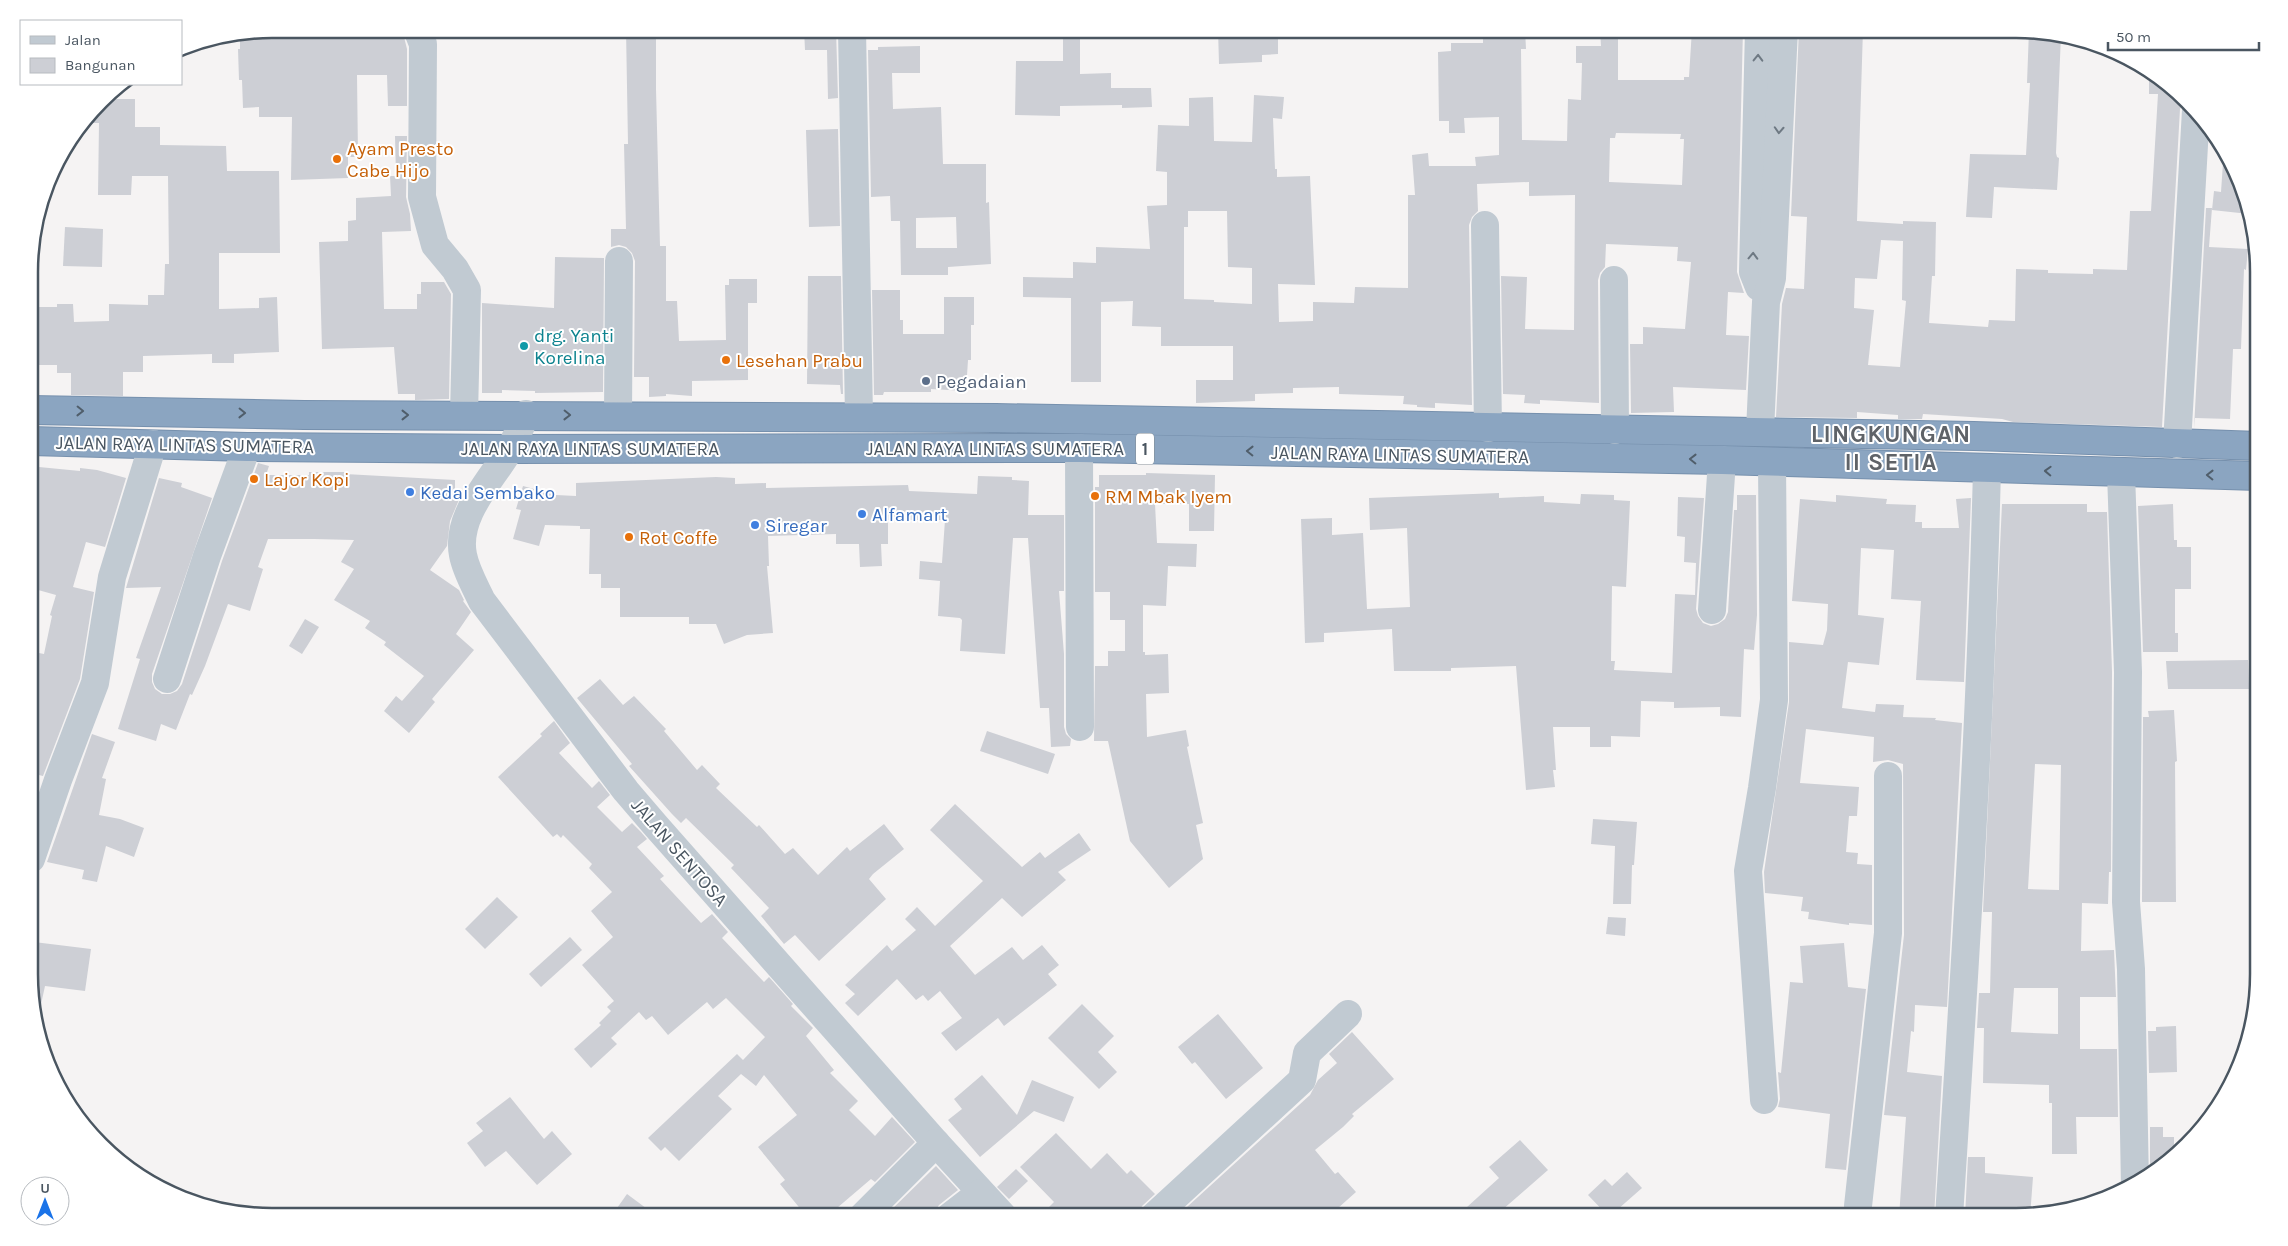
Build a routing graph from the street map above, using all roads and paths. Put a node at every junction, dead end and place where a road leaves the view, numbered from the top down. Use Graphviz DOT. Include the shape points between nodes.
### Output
graph roads {
  1 [pos="421,38"];
  2 [pos="852,38"];
  3 [pos="1760,38"];
  4 [pos="1782,38"];
  5 [pos="1769,95"];
  6 [pos="2195,121"];
  7 [pos="1485,225"];
  8 [pos="619,261"];
  9 [pos="1614,280"];
  10 [pos="38,410"];
  11 [pos="526,414"];
  12 [pos="464,415"];
  13 [pos="618,416"];
  14 [pos="858,416"];
  15 [pos="1488,428"];
  16 [pos="1615,430"];
  17 [pos="1760,431"];
  18 [pos="38,441"];
  19 [pos="153,444"];
  20 [pos="2177,444"];
  21 [pos="2250,446"];
  22 [pos="247,447"];
  23 [pos="1079,448"];
  24 [pos="510,449"];
  25 [pos="1722,460"];
  26 [pos="1772,462"];
  27 [pos="1987,468"];
  28 [pos="2121,473"];
  29 [pos="2250,476"];
  30 [pos="1712,610"];
  31 [pos="167,679"];
  32 [pos="1080,727"];
  33 [pos="1888,776"];
  34 [pos="38,840"];
  35 [pos="1348,1014"];
  36 [pos="1764,1100"];
  37 [pos="936,1143"];
  38 [pos="2135,1176"];
  39 [pos="980,1193"];
  40 [pos="1858,1206"];
  41 [pos="871,1208"];
  42 [pos="961,1208"];
  43 [pos="995,1208"];
  44 [pos="1163,1208"];
  45 [pos="1950,1208"];
  1 -- 12 [label="street" via="422,198 435,245 467,290"];
  2 -- 14 [label="street"];
  5 -- 3 [label="street, one-way"];
  4 -- 5 [label="street"];
  5 -- 17 [label="street" via="1753,272 1766,302"];
  6 -- 20 [label="street"];
  7 -- 15 [label="street"];
  8 -- 13 [label="street"];
  9 -- 16 [label="street"];
  10 -- 12 [label="highway, JALAN RAYA LINTAS SUMATERA / 1, one-way"];
  11 -- 12 [label="highway, JALAN RAYA LINTAS SUMATERA / 1"];
  11 -- 13 [label="highway, JALAN RAYA LINTAS SUMATERA / 1, one-way"];
  11 -- 24 [label="street, JALAN SENTOSA"];
  13 -- 14 [label="highway, JALAN RAYA LINTAS SUMATERA / 1"];
  14 -- 15 [label="highway, JALAN RAYA LINTAS SUMATERA / 1"];
  15 -- 16 [label="highway, JALAN RAYA LINTAS SUMATERA / 1"];
  16 -- 17 [label="highway, JALAN RAYA LINTAS SUMATERA / 1"];
  17 -- 20 [label="highway, JALAN RAYA LINTAS SUMATERA / 1"];
  18 -- 19 [label="highway, JALAN RAYA LINTAS SUMATERA / 1"];
  19 -- 22 [label="highway, JALAN RAYA LINTAS SUMATERA / 1"];
  19 -- 34 [label="street" via="112,577 95,683"];
  20 -- 21 [label="highway, JALAN RAYA LINTAS SUMATERA / 1"];
  22 -- 24 [label="highway, JALAN RAYA LINTAS SUMATERA / 1"];
  22 -- 31 [label="street"];
  23 -- 24 [label="highway, JALAN RAYA LINTAS SUMATERA / 1"];
  25 -- 23 [label="highway, JALAN RAYA LINTAS SUMATERA / 1, one-way"];
  23 -- 32 [label="street"];
  24 -- 37 [label="street, JALAN SENTOSA" via="471,510 464,532 463,553 482,601 626,791"];
  25 -- 26 [label="highway, JALAN RAYA LINTAS SUMATERA / 1"];
  25 -- 30 [label="street"];
  26 -- 27 [label="highway, JALAN RAYA LINTAS SUMATERA / 1"];
  26 -- 36 [label="street" via="1774,700 1748,871"];
  28 -- 27 [label="highway, JALAN RAYA LINTAS SUMATERA / 1, one-way"];
  27 -- 45 [label="street" via="1971,875"];
  29 -- 28 [label="highway, JALAN RAYA LINTAS SUMATERA / 1, one-way"];
  28 -- 38 [label="street" via="2128,672 2126,902 2131,969"];
  33 -- 40 [label="street" via="1888,933"];
  35 -- 44 [label="street" via="1307,1053 1302,1080"];
  37 -- 39 [label="street, JALAN SENTOSA"];
  37 -- 41 [label="street"];
  39 -- 42 [label="street"];
  39 -- 43 [label="street, JALAN SENTOSA"];
}
